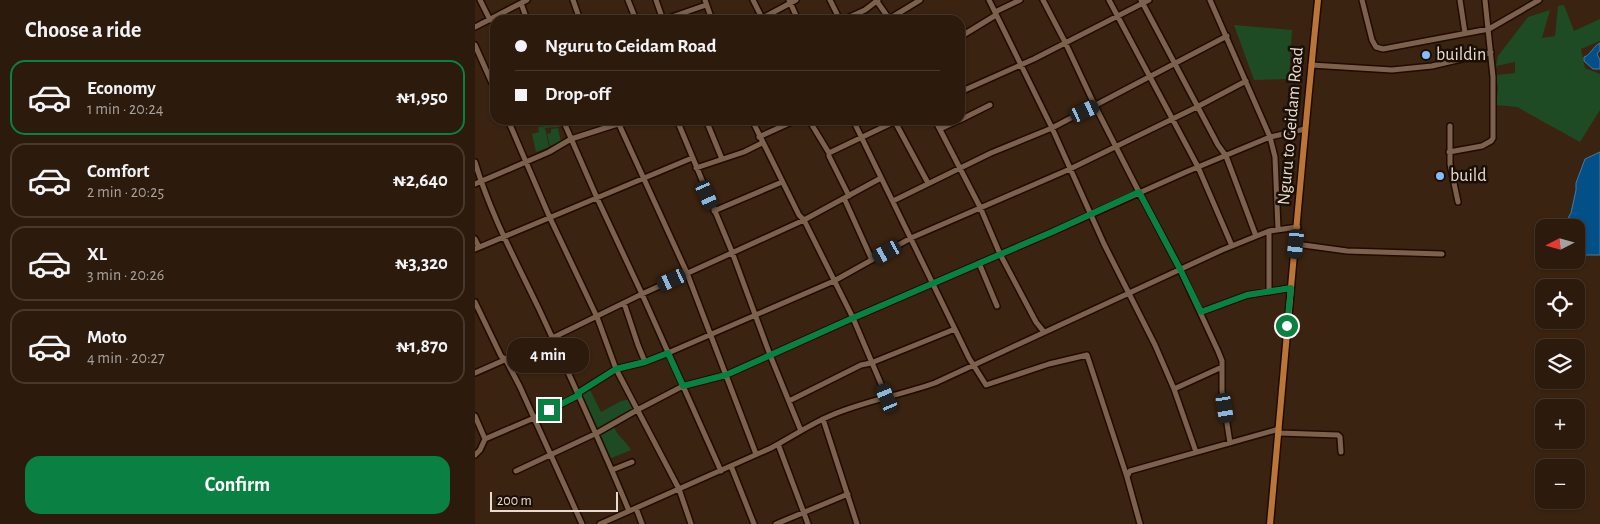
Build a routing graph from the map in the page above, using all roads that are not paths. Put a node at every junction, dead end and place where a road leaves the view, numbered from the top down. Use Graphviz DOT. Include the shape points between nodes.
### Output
graph roads {
  1 [pos="480,0"];
  2 [pos="573,0"];
  3 [pos="628,0"];
  4 [pos="656,0"];
  5 [pos="753,0"];
  6 [pos="796,0"];
  7 [pos="830,0"];
  8 [pos="877,0"];
  9 [pos="920,0"];
  10 [pos="989,0"];
  11 [pos="1020,0"];
  12 [pos="1043,0"];
  13 [pos="1109,0"];
  14 [pos="1149,0"];
  15 [pos="1210,0"];
  16 [pos="1318,0"];
  17 [pos="1363,0"];
  18 [pos="1459,0"];
  19 [pos="1485,0"];
  20 [pos="1537,0"];
  21 [pos="524,2"];
  22 [pos="705,2"];
  23 [pos="789,2"];
  24 [pos="1141,2"];
  25 [pos="995,14"];
  26 [pos="499,15"];
  27 [pos="526,15"];
  28 [pos="578,15"];
  29 [pos="634,15"];
  30 [pos="661,15"];
  31 [pos="675,15"];
  32 [pos="710,15"];
  33 [pos="760,15"];
  34 [pos="770,15"];
  35 [pos="796,15"];
  36 [pos="838,15"];
  37 [pos="853,15"];
  38 [pos="886,15"];
  39 [pos="896,15"];
  40 [pos="1118,16"];
  41 [pos="489,20"];
  42 [pos="475,27"];
  43 [pos="1489,30"];
  44 [pos="1465,33"];
  45 [pos="965,34"];
  46 [pos="1227,36"];
  47 [pos="1065,42"];
  48 [pos="475,45"];
  49 [pos="1491,52"];
  50 [pos="1175,63"];
  51 [pos="1020,65"];
  52 [pos="1311,65"];
  53 [pos="1150,76"];
  54 [pos="490,79"];
  55 [pos="1246,81"];
  56 [pos="965,90"];
  57 [pos="990,105"];
  58 [pos="1095,106"];
  59 [pos="1197,107"];
  60 [pos="965,118"];
  61 [pos="1172,118"];
  62 [pos="510,125"];
  63 [pos="565,125"];
  64 [pos="610,125"];
  65 [pos="619,125"];
  66 [pos="679,125"];
  67 [pos="708,125"];
  68 [pos="754,125"];
  69 [pos="785,125"];
  70 [pos="812,125"];
  71 [pos="855,125"];
  72 [pos="886,125"];
  73 [pos="897,125"];
  74 [pos="938,125"];
  75 [pos="949,125"];
  76 [pos="1450,126"];
  77 [pos="1052,128"];
  78 [pos="940,129"];
  79 [pos="1305,129"];
  80 [pos="759,137"];
  81 [pos="861,137"];
  82 [pos="1269,137"];
  83 [pos="571,139"];
  84 [pos="762,143"];
  85 [pos="1116,147"];
  86 [pos="1449,152"];
  87 [pos="829,153"];
  88 [pos="1226,156"];
  89 [pos="692,158"];
  90 [pos="721,159"];
  91 [pos="475,162"];
  92 [pos="525,162"];
  93 [pos="1198,167"];
  94 [pos="696,168"];
  95 [pos="960,169"];
  96 [pos="1070,169"];
  97 [pos="645,178"];
  98 [pos="881,178"];
  99 [pos="481,182"];
  100 [pos="782,182"];
  101 [pos="475,184"];
  102 [pos="928,184"];
  103 [pos="1139,192"];
  104 [pos="847,197"];
  105 [pos="597,198"];
  106 [pos="893,201"];
  107 [pos="1458,202"];
  108 [pos="980,207"];
  109 [pos="714,211"];
  110 [pos="1090,215"];
  111 [pos="550,218"];
  112 [pos="804,220"];
  113 [pos="1298,227"];
  114 [pos="1278,229"];
  115 [pos="1269,231"];
  116 [pos="505,236"];
  117 [pos="1256,236"];
  118 [pos="911,238"];
  119 [pos="475,239"];
  120 [pos="1296,244"];
  121 [pos="1232,246"];
  122 [pos="477,248"];
  123 [pos="732,252"];
  124 [pos="1000,254"];
  125 [pos="1442,254"];
  126 [pos="872,260"];
  127 [pos="979,263"];
  128 [pos="1180,269"];
  129 [pos="687,273"];
  130 [pos="834,281"];
  131 [pos="933,283"];
  132 [pos="1291,288"];
  133 [pos="1129,292"];
  134 [pos="1269,292"];
  135 [pos="642,294"];
  136 [pos="475,302"];
  137 [pos="624,303"];
  138 [pos="997,306"];
  139 [pos="1201,312"];
  140 [pos="755,314"];
  141 [pos="597,316"];
  142 [pos="853,318"];
  143 [pos="955,329"];
  144 [pos="1044,332"];
  145 [pos="711,334"];
  146 [pos="552,338"];
  147 [pos="668,353"];
  148 [pos="770,355"];
  149 [pos="505,360"];
  150 [pos="645,362"];
  151 [pos="871,363"];
  152 [pos="975,365"];
  153 [pos="1222,367"];
  154 [pos="616,369"];
  155 [pos="475,373"];
  156 [pos="726,375"];
  157 [pos="683,386"];
  158 [pos="1174,389"];
  159 [pos="578,394"];
  160 [pos="887,398"];
  161 [pos="789,401"];
  162 [pos="639,409"];
  163 [pos="475,416"];
  164 [pos="533,418"];
  165 [pos="823,419"];
  166 [pos="801,431"];
  167 [pos="1279,431"];
  168 [pos="597,434"];
  169 [pos="485,438"];
  170 [pos="1230,443"];
  171 [pos="778,444"];
  172 [pos="1196,452"];
  173 [pos="1341,452"];
  174 [pos="550,454"];
  175 [pos="756,454"];
  176 [pos="475,455"];
  177 [pos="632,462"];
  178 [pos="731,466"];
  179 [pos="516,470"];
  180 [pos="612,470"];
  181 [pos="721,471"];
  182 [pos="1127,477"];
  183 [pos="679,489"];
  184 [pos="848,494"];
  185 [pos="635,508"];
  186 [pos="629,511"];
  187 [pos="804,512"];
  188 [pos="582,524"];
  189 [pos="601,524"];
  190 [pos="642,524"];
  191 [pos="691,524"];
  192 [pos="754,524"];
  193 [pos="776,524"];
  194 [pos="808,524"];
  195 [pos="857,524"];
  196 [pos="1140,524"];
  197 [pos="1271,524"];
  1 -- 41 [label="street"];
  2 -- 28 [label="street"];
  3 -- 29 [label="street"];
  4 -- 30 [label="street"];
  5 -- 33 [label="street"];
  6 -- 23 [label="street"];
  7 -- 36 [label="street"];
  8 -- 37 [label="street"];
  8 -- 38 [label="street"];
  9 -- 39 [label="street"];
  10 -- 25 [label="street"];
  11 -- 25 [label="street"];
  12 -- 47 [label="street"];
  13 -- 40 [label="street"];
  14 -- 24 [label="street"];
  15 -- 46 [label="street"];
  16 -- 52 [label="main road, Nguru to Geidam Road"];
  17 -- 44 [label="street" via="1372,40 1383,49"];
  18 -- 44 [label="street"];
  19 -- 43 [label="street"];
  20 -- 43 [label="street"];
  21 -- 26 [label="street"];
  21 -- 27 [label="street"];
  22 -- 31 [label="street"];
  22 -- 32 [label="street"];
  23 -- 34 [label="street"];
  23 -- 35 [label="street"];
  24 -- 40 [label="street"];
  24 -- 50 [label="street"];
  25 -- 45 [label="street"];
  25 -- 51 [label="street"];
  40 -- 47 [label="street"];
  40 -- 53 [label="street"];
  41 -- 42 [label="street"];
  43 -- 44 [label="street"];
  43 -- 49 [label="street"];
  46 -- 50 [label="street"];
  46 -- 55 [label="street"];
  47 -- 51 [label="street"];
  47 -- 58 [label="street"];
  48 -- 54 [label="street"];
  49 -- 52 [label="street" via="1432,66 1392,70"];
  49 -- 86 [label="street" via="1491,141 1482,146"];
  50 -- 53 [label="street"];
  50 -- 59 [label="street"];
  51 -- 56 [label="street"];
  51 -- 77 [label="street"];
  52 -- 79 [label="main road, Nguru to Geidam Road"];
  53 -- 58 [label="street"];
  53 -- 61 [label="street"];
  55 -- 59 [label="street"];
  55 -- 82 [label="street"];
  57 -- 60 [label="street"];
  58 -- 77 [label="street"];
  58 -- 85 [label="street"];
  59 -- 61 [label="street"];
  59 -- 88 [label="street"];
  61 -- 85 [label="street"];
  61 -- 93 [label="street"];
  62 -- 92 [label="street"];
  63 -- 83 [label="street"];
  64 -- 83 [label="street"];
  65 -- 97 [label="street"];
  66 -- 89 [label="street"];
  67 -- 90 [label="street"];
  68 -- 80 [label="street"];
  69 -- 80 [label="street"];
  70 -- 87 [label="street"];
  71 -- 81 [label="street"];
  72 -- 81 [label="street"];
  73 -- 102 [label="street"];
  74 -- 78 [label="street"];
  75 -- 78 [label="street"];
  76 -- 86 [label="street"];
  77 -- 95 [label="street"];
  77 -- 96 [label="street"];
  78 -- 95 [label="street"];
  79 -- 82 [label="street"];
  79 -- 113 [label="main road, Nguru to Geidam Road"];
  80 -- 84 [label="street"];
  81 -- 87 [label="street"];
  81 -- 98 [label="street"];
  82 -- 88 [label="street"];
  82 -- 114 [label="street" via="1275,157"];
  83 -- 92 [label="street"];
  83 -- 105 [label="street"];
  84 -- 90 [label="street"];
  84 -- 100 [label="street"];
  85 -- 96 [label="street"];
  85 -- 103 [label="street"];
  86 -- 107 [label="street"];
  87 -- 104 [label="street"];
  88 -- 93 [label="street"];
  88 -- 117 [label="street"];
  89 -- 94 [label="street"];
  89 -- 97 [label="street"];
  90 -- 94 [label="street"];
  91 -- 99 [label="street"];
  92 -- 99 [label="street"];
  92 -- 111 [label="street"];
  93 -- 103 [label="street"];
  93 -- 121 [label="street"];
  94 -- 109 [label="street"];
  95 -- 102 [label="street"];
  95 -- 108 [label="street"];
  96 -- 108 [label="street"];
  96 -- 110 [label="street"];
  97 -- 105 [label="street"];
  97 -- 129 [label="street"];
  98 -- 104 [label="street"];
  98 -- 106 [label="street"];
  99 -- 101 [label="street"];
  99 -- 116 [label="street"];
  100 -- 109 [label="street"];
  100 -- 112 [label="street"];
  102 -- 106 [label="street"];
  103 -- 110 [label="street"];
  103 -- 128 [label="street"];
  104 -- 112 [label="street"];
  104 -- 126 [label="street"];
  105 -- 111 [label="street"];
  105 -- 135 [label="street"];
  106 -- 118 [label="street"];
  108 -- 118 [label="street"];
  108 -- 124 [label="street"];
  109 -- 123 [label="street"];
  110 -- 124 [label="street"];
  110 -- 133 [label="street"];
  111 -- 116 [label="street"];
  111 -- 141 [label="street"];
  112 -- 123 [label="street"];
  112 -- 130 [label="street"];
  113 -- 114 [label="street"];
  113 -- 120 [label="main road, Nguru to Geidam Road"];
  114 -- 115 [label="street"];
  115 -- 117 [label="street"];
  115 -- 134 [label="street"];
  116 -- 122 [label="street"];
  116 -- 146 [label="street"];
  117 -- 121 [label="street"];
  118 -- 126 [label="street"];
  118 -- 131 [label="street"];
  119 -- 122 [label="street"];
  120 -- 125 [label="street" via="1347,251"];
  120 -- 132 [label="main road, Nguru to Geidam Road"];
  121 -- 128 [label="street"];
  123 -- 129 [label="street"];
  123 -- 140 [label="street"];
  124 -- 127 [label="street"];
  124 -- 144 [label="street"];
  126 -- 130 [label="street"];
  127 -- 131 [label="street"];
  127 -- 138 [label="street"];
  128 -- 133 [label="street"];
  128 -- 139 [label="street"];
  129 -- 135 [label="street"];
  129 -- 145 [label="street"];
  130 -- 140 [label="street"];
  130 -- 142 [label="street"];
  131 -- 142 [label="street"];
  131 -- 143 [label="street"];
  132 -- 134 [label="street"];
  132 -- 167 [label="main road, Nguru to Geidam Road"];
  133 -- 144 [label="street"];
  133 -- 158 [label="street"];
  134 -- 139 [label="street" via="1247,295"];
  135 -- 137 [label="street"];
  135 -- 147 [label="street"];
  136 -- 149 [label="street"];
  137 -- 141 [label="street"];
  137 -- 150 [label="street"];
  139 -- 153 [label="street" via="1219,351"];
  140 -- 145 [label="street"];
  140 -- 148 [label="street"];
  141 -- 146 [label="street"];
  141 -- 154 [label="street"];
  142 -- 148 [label="street"];
  142 -- 151 [label="street"];
  143 -- 151 [label="street"];
  143 -- 152 [label="street"];
  144 -- 152 [label="street"];
  145 -- 147 [label="street"];
  145 -- 156 [label="street"];
  146 -- 149 [label="street"];
  146 -- 159 [label="street"];
  147 -- 150 [label="street"];
  147 -- 157 [label="street"];
  148 -- 156 [label="street"];
  148 -- 161 [label="street"];
  149 -- 155 [label="street"];
  149 -- 164 [label="street"];
  150 -- 154 [label="street"];
  151 -- 160 [label="street"];
  151 -- 161 [label="street"];
  152 -- 160 [label="street" via="935,383"];
  152 -- 182 [label="street" via="986,385 1087,355"];
  153 -- 158 [label="street"];
  153 -- 170 [label="street" via="1222,391"];
  154 -- 159 [label="street"];
  154 -- 162 [label="street"];
  156 -- 157 [label="street"];
  156 -- 175 [label="street"];
  157 -- 162 [label="street"];
  157 -- 181 [label="street"];
  158 -- 172 [label="street"];
  159 -- 164 [label="street"];
  159 -- 168 [label="street"];
  160 -- 165 [label="street"];
  161 -- 166 [label="street"];
  162 -- 168 [label="street"];
  162 -- 183 [label="street"];
  163 -- 169 [label="street"];
  164 -- 169 [label="street"];
  164 -- 174 [label="street"];
  165 -- 166 [label="street"];
  165 -- 184 [label="street"];
  166 -- 171 [label="street"];
  167 -- 170 [label="street"];
  167 -- 173 [label="street" via="1338,436"];
  167 -- 197 [label="main road, Nguru to Geidam Road"];
  168 -- 174 [label="street"];
  168 -- 180 [label="street"];
  169 -- 176 [label="street"];
  170 -- 172 [label="street"];
  171 -- 175 [label="street"];
  171 -- 187 [label="street"];
  172 -- 182 [label="street" via="1130,471"];
  174 -- 179 [label="street"];
  174 -- 188 [label="street"];
  175 -- 178 [label="street"];
  177 -- 180 [label="street"];
  178 -- 181 [label="street"];
  178 -- 192 [label="street"];
  180 -- 186 [label="street"];
  181 -- 183 [label="street"];
  182 -- 196 [label="street"];
  183 -- 185 [label="street"];
  183 -- 191 [label="street"];
  184 -- 187 [label="street"];
  184 -- 195 [label="street"];
  185 -- 186 [label="street"];
  185 -- 190 [label="street"];
  186 -- 189 [label="street"];
  187 -- 193 [label="street"];
  187 -- 194 [label="street"];
}
